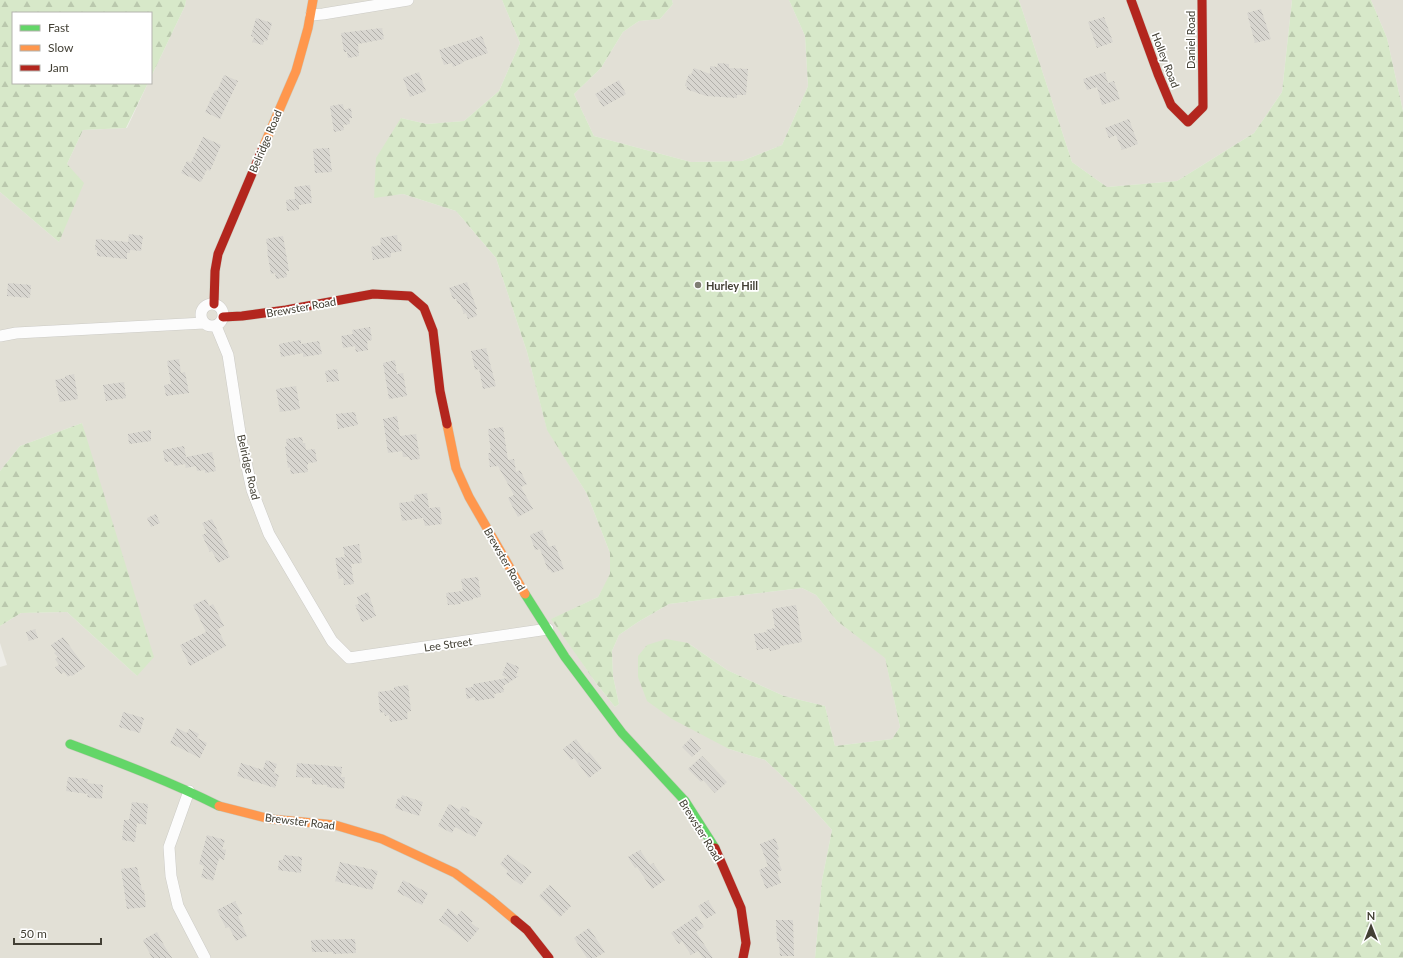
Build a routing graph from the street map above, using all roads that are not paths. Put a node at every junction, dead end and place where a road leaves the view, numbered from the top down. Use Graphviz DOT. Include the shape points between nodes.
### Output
graph roads {
  1 [pos="312,0"];
  2 [pos="408,0"];
  3 [pos="1131,0"];
  4 [pos="1202,0"];
  5 [pos="311,15"];
  6 [pos="1188,122"];
  7 [pos="214,304"];
  8 [pos="223,317"];
  9 [pos="204,323"];
  10 [pos="216,326"];
  11 [pos="0,336"];
  12 [pos="548,629"];
  13 [pos="349,658"];
  14 [pos="70,744"];
  15 [pos="189,791"];
  16 [pos="205,958"];
  17 [pos="549,958"];
  18 [pos="743,958"];
  1 -- 5 [label="street, Belridge Road"];
  2 -- 5 [label="street"];
  3 -- 6 [label="street, Holley Road" via="1171,105"];
  4 -- 6 [label="street, Daniel Road" via="1203,107"];
  5 -- 7 [label="street, Belridge Road" via="296,71 218,254"];
  7 -- 8 [label="street" via="220,307"];
  7 -- 9 [label="street" via="205,306 201,311"];
  8 -- 10 [label="street"];
  8 -- 12 [label="street, Brewster Road" via="286,310 373,294 410,296 424,308 433,330 440,391 456,468 469,497"];
  9 -- 10 [label="street"];
  9 -- 11 [label="street"];
  10 -- 13 [label="street, Belridge Road" via="228,355 240,436 252,490 269,534 332,640"];
  12 -- 13 [label="street, Lee Street"];
  12 -- 18 [label="street, Brewster Road" via="622,733 685,801 718,853 741,908 746,943"];
  14 -- 15 [label="street, Brewster Road"];
  15 -- 16 [label="street" via="169,847 170,876 178,906"];
  15 -- 17 [label="street, Brewster Road" via="223,808 270,819 335,825 389,842 455,873 527,930"];
}
